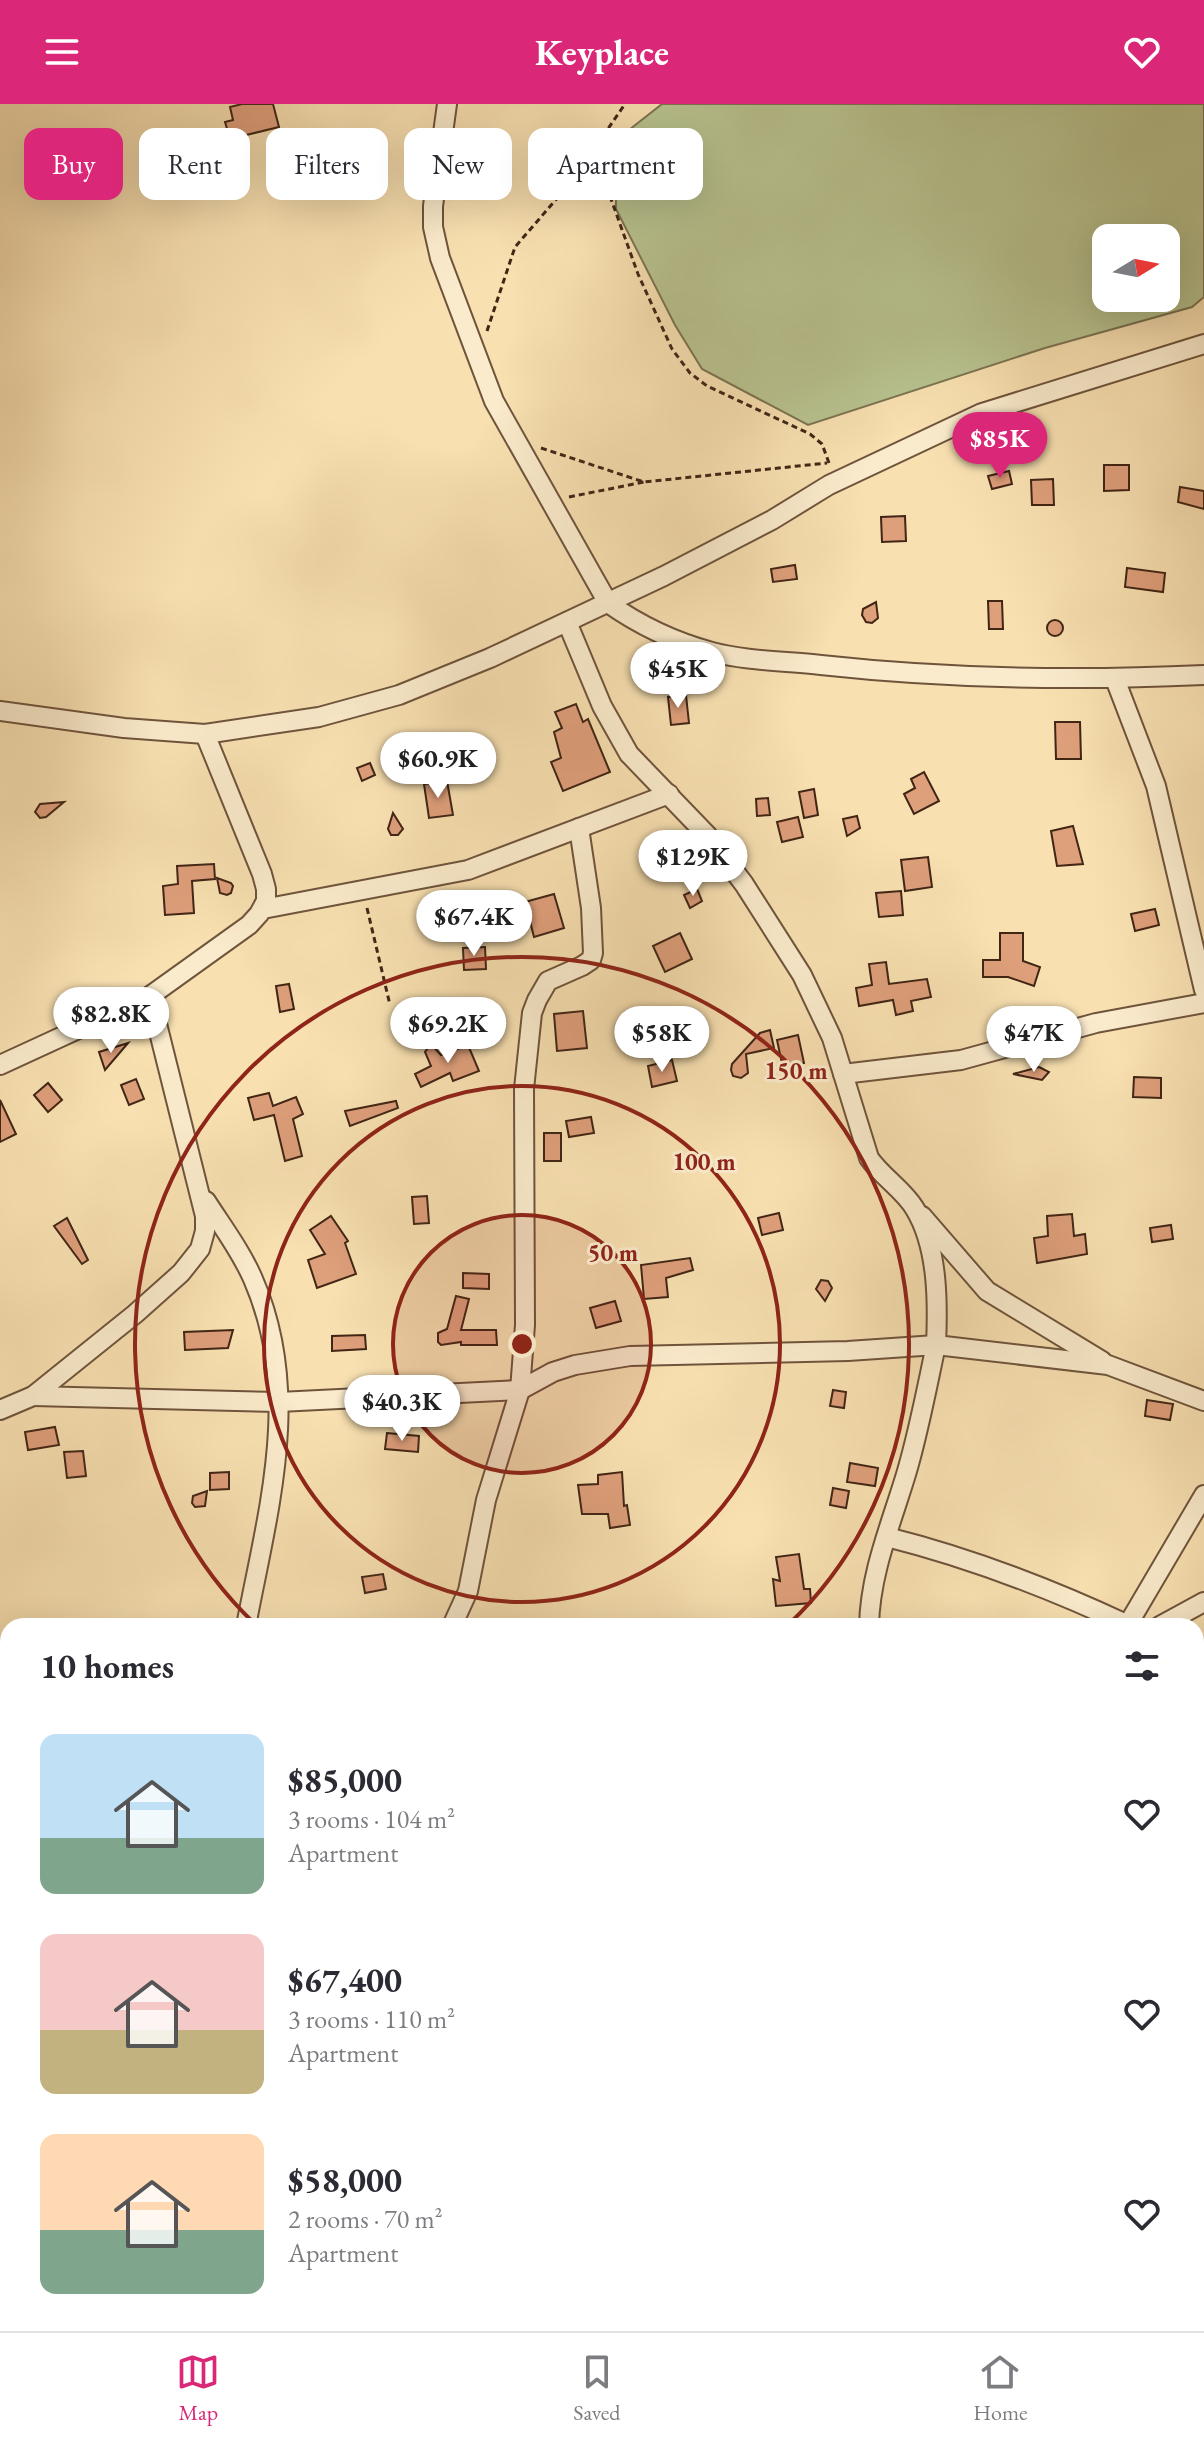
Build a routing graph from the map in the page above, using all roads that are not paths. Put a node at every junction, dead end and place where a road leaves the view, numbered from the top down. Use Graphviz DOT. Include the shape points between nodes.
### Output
graph roads {
  1 [pos="447,104"];
  2 [pos="1204,344"];
  3 [pos="608,603"];
  4 [pos="567,622"];
  5 [pos="1204,675"];
  6 [pos="1115,679"];
  7 [pos="0,711"];
  8 [pos="205,734"];
  9 [pos="669,794"];
  10 [pos="579,828"];
  11 [pos="263,909"];
  12 [pos="1204,990"];
  13 [pos="150,996"];
  14 [pos="1204,1003"];
  15 [pos="0,1065"];
  16 [pos="843,1074"];
  17 [pos="198,1189"];
  18 [pos="915,1208"];
  19 [pos="936,1345"];
  20 [pos="1108,1365"];
  21 [pos="520,1390"];
  22 [pos="33,1396"];
  23 [pos="1204,1401"];
  24 [pos="279,1402"];
  25 [pos="0,1410"];
  26 [pos="1204,1495"];
  27 [pos="887,1537"];
  28 [pos="1204,1602"];
  29 [pos="247,1618"];
  30 [pos="456,1618"];
  31 [pos="870,1618"];
  32 [pos="1112,1618"];
  33 [pos="1131,1618"];
  34 [pos="1175,1618"];
  1 -- 3 [label="street" via="433,206 440,258 494,401"];
  2 -- 3 [label="street" via="982,413 829,485 772,520"];
  3 -- 4 [label="street"];
  3 -- 6 [label="street" via="630,619 713,653 908,674"];
  4 -- 8 [label="street" via="399,695 308,719"];
  4 -- 9 [label="street" via="614,732"];
  5 -- 6 [label="street"];
  6 -- 12 [label="street" via="1156,786"];
  7 -- 8 [label="street"];
  8 -- 11 [label="street" via="262,874"];
  9 -- 10 [label="street"];
  9 -- 16 [label="street" via="707,835 783,942 817,1001"];
  10 -- 11 [label="street" via="468,870"];
  10 -- 21 [label="street" via="593,953 582,966 548,981 529,1031"];
  11 -- 13 [label="street" via="249,925"];
  13 -- 15 [label="street"];
  13 -- 17 [label="street"];
  14 -- 16 [label="street" via="1084,1026 961,1060"];
  16 -- 18 [label="street" via="869,1158"];
  17 -- 22 [label="street" via="205,1231 200,1249 181,1273"];
  17 -- 24 [label="street" via="241,1254 263,1304"];
  18 -- 19 [label="street" via="935,1286"];
  18 -- 20 [label="street" via="987,1291"];
  19 -- 20 [label="street"];
  19 -- 21 [label="street" via="630,1356 575,1365"];
  19 -- 27 [label="street"];
  20 -- 23 [label="street"];
  21 -- 24 [label="street"];
  21 -- 30 [label="street" via="486,1500 468,1591"];
  22 -- 24 [label="street"];
  22 -- 25 [label="street"];
  24 -- 29 [label="street" via="279,1444"];
  26 -- 33 [label="street"];
  27 -- 31 [label="street"];
  27 -- 32 [label="street" via="969,1559"];
  28 -- 34 [label="street"];
}
